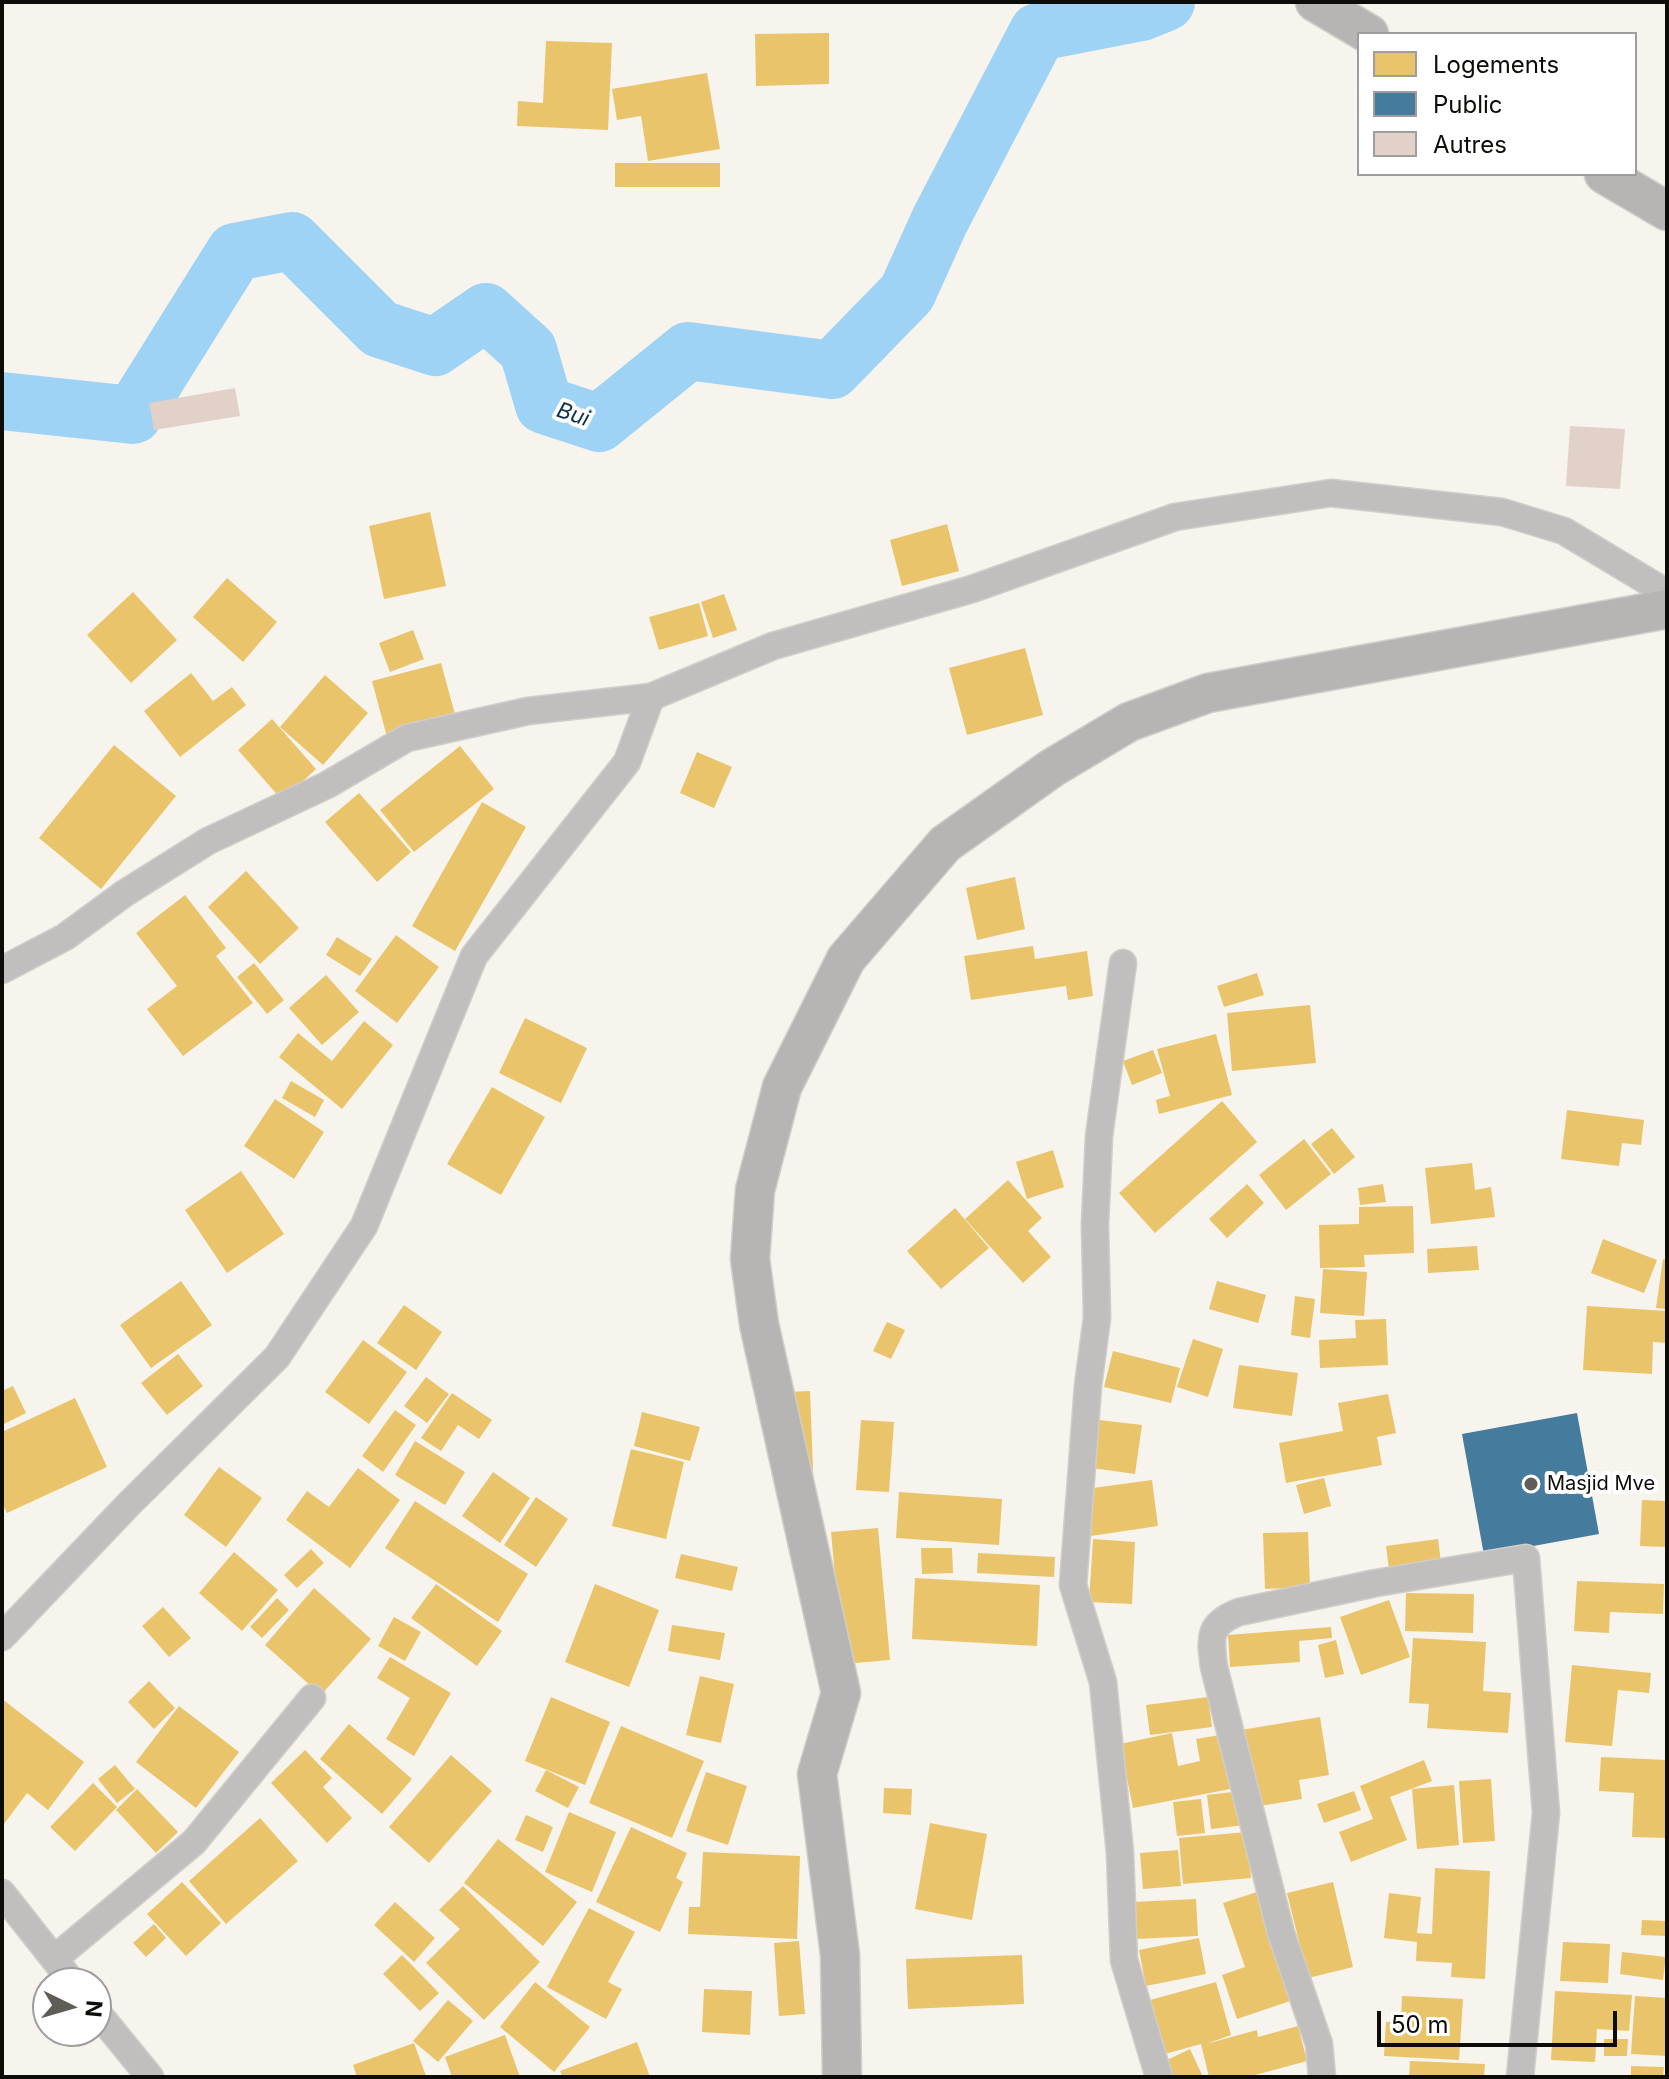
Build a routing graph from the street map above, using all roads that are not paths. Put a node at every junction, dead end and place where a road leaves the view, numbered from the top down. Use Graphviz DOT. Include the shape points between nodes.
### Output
graph roads {
  1 [pos="1315,2"];
  2 [pos="1366,32"];
  3 [pos="1607,176"];
  4 [pos="1667,211"];
  5 [pos="1667,593"];
  6 [pos="1667,609"];
  7 [pos="651,697"];
  8 [pos="1123,963"];
  9 [pos="2,970"];
  10 [pos="2,1637"];
  11 [pos="312,1698"];
  12 [pos="2,1893"];
  13 [pos="54,1959"];
  14 [pos="60,1967"];
  15 [pos="112,2031"];
  16 [pos="150,2077"];
  17 [pos="842,2077"];
  18 [pos="1159,2077"];
  19 [pos="1322,2077"];
  20 [pos="1520,2077"];
  1 -- 2 [label="main road"];
  3 -- 4 [label="main road"];
  5 -- 7 [label="street" via="1564,531 1514,516 1331,493 1175,517 972,589 773,646"];
  6 -- 17 [label="main road" via="1208,693 1129,722 1052,768 945,844 846,959 782,1087 755,1190 750,1259 759,1324 841,1693 817,1774 840,1955"];
  7 -- 9 [label="street" via="528,711 407,738 327,785 208,841 65,937"];
  7 -- 10 [label="street" via="627,762 474,956 364,1226 277,1357"];
  8 -- 18 [label="street" via="1099,1136 1097,1318 1073,1585 1103,1682 1120,1853 1124,1960"];
  11 -- 13 [label="street" via="194,1842"];
  12 -- 13 [label="street"];
  13 -- 14 [label="street"];
  15 -- 16 [label="street"];
  19 -- 20 [label="street" via="1319,2044 1281,1933 1214,1667 1213,1631 1221,1619 1239,1612 1526,1558 1546,1813"];
}
